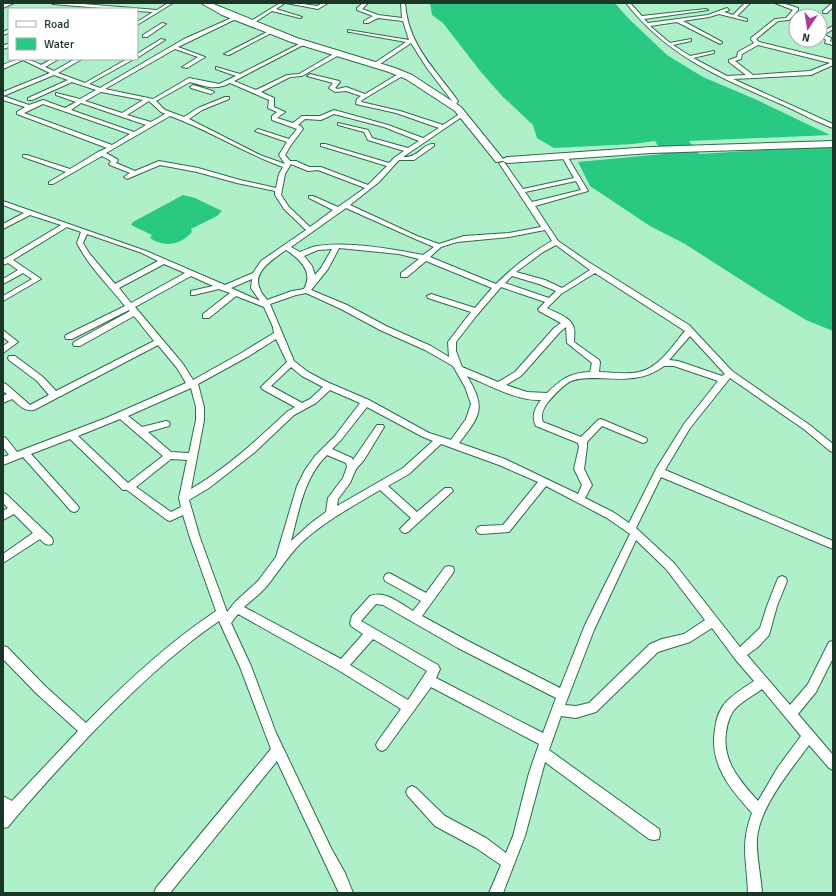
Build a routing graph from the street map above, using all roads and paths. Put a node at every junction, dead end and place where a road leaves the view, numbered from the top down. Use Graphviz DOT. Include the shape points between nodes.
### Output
graph roads {
  1 [pos="10,3"];
  2 [pos="53,3"];
  3 [pos="126,3"];
  4 [pos="149,3"];
  5 [pos="171,3"];
  6 [pos="283,3"];
  7 [pos="288,3"];
  8 [pos="326,3"];
  9 [pos="366,3"];
  10 [pos="403,3"];
  11 [pos="628,3"];
  12 [pos="748,3"];
  13 [pos="757,3"];
  14 [pos="766,3"];
  15 [pos="777,3"];
  16 [pos="828,3"];
  17 [pos="211,4"];
  18 [pos="789,4"];
  19 [pos="833,4"];
  20 [pos="3,6"];
  21 [pos="97,8"];
  22 [pos="118,8"];
  23 [pos="727,8"];
  24 [pos="138,10"];
  25 [pos="272,10"];
  26 [pos="706,10"];
  27 [pos="156,11"];
  28 [pos="719,12"];
  29 [pos="377,16"];
  30 [pos="236,17"];
  31 [pos="300,17"];
  32 [pos="734,17"];
  33 [pos="640,18"];
  34 [pos="144,19"];
  35 [pos="404,20"];
  36 [pos="677,20"];
  37 [pos="745,20"];
  38 [pos="152,21"];
  39 [pos="158,22"];
  40 [pos="250,22"];
  41 [pos="366,22"];
  42 [pos="138,23"];
  43 [pos="647,25"];
  44 [pos="833,27"];
  45 [pos="273,31"];
  46 [pos="350,31"];
  47 [pos="138,35"];
  48 [pos="145,36"];
  49 [pos="154,37"];
  50 [pos="163,40"];
  51 [pos="690,40"];
  52 [pos="410,41"];
  53 [pos="303,43"];
  54 [pos="720,43"];
  55 [pos="757,43"];
  56 [pos="670,44"];
  57 [pos="833,44"];
  58 [pos="175,47"];
  59 [pos="143,52"];
  60 [pos="712,52"];
  61 [pos="228,54"];
  62 [pos="337,54"];
  63 [pos="138,55"];
  64 [pos="160,56"];
  65 [pos="689,58"];
  66 [pos="20,60"];
  67 [pos="25,60"];
  68 [pos="54,60"];
  69 [pos="77,60"];
  70 [pos="129,60"];
  71 [pos="833,62"];
  72 [pos="375,65"];
  73 [pos="3,67"];
  74 [pos="40,67"];
  75 [pos="185,67"];
  76 [pos="218,68"];
  77 [pos="53,73"];
  78 [pos="402,74"];
  79 [pos="241,76"];
  80 [pos="310,76"];
  81 [pos="752,76"];
  82 [pos="727,78"];
  83 [pos="72,80"];
  84 [pos="230,81"];
  85 [pos="182,83"];
  86 [pos="86,84"];
  87 [pos="100,90"];
  88 [pos="211,92"];
  89 [pos="258,92"];
  90 [pos="3,94"];
  91 [pos="58,94"];
  92 [pos="366,96"];
  93 [pos="3,98"];
  94 [pos="227,98"];
  95 [pos="30,99"];
  96 [pos="151,100"];
  97 [pos="80,101"];
  98 [pos="453,105"];
  99 [pos="29,107"];
  100 [pos="66,110"];
  101 [pos="169,114"];
  102 [pos="463,114"];
  103 [pos="123,115"];
  104 [pos="185,119"];
  105 [pos="150,124"];
  106 [pos="340,124"];
  107 [pos="294,125"];
  108 [pos="833,126"];
  109 [pos="443,127"];
  110 [pos="258,131"];
  111 [pos="135,134"];
  112 [pos="423,140"];
  113 [pos="290,141"];
  114 [pos="833,144"];
  115 [pos="322,145"];
  116 [pos="432,145"];
  117 [pos="111,147"];
  118 [pos="407,150"];
  119 [pos="100,153"];
  120 [pos="25,156"];
  121 [pos="564,157"];
  122 [pos="397,158"];
  123 [pos="503,161"];
  124 [pos="287,165"];
  125 [pos="389,165"];
  126 [pos="70,171"];
  127 [pos="134,173"];
  128 [pos="127,177"];
  129 [pos="578,179"];
  130 [pos="51,183"];
  131 [pos="369,187"];
  132 [pos="278,190"];
  133 [pos="520,191"];
  134 [pos="311,196"];
  135 [pos="3,203"];
  136 [pos="530,205"];
  137 [pos="342,207"];
  138 [pos="30,212"];
  139 [pos="66,225"];
  140 [pos="3,227"];
  141 [pos="546,228"];
  142 [pos="310,230"];
  143 [pos="84,232"];
  144 [pos="556,242"];
  145 [pos="337,246"];
  146 [pos="439,246"];
  147 [pos="286,247"];
  148 [pos="299,255"];
  149 [pos="425,258"];
  150 [pos="6,261"];
  151 [pos="163,261"];
  152 [pos="24,270"];
  153 [pos="595,270"];
  154 [pos="190,273"];
  155 [pos="510,273"];
  156 [pos="256,275"];
  157 [pos="404,275"];
  158 [pos="3,282"];
  159 [pos="499,286"];
  160 [pos="223,287"];
  161 [pos="113,288"];
  162 [pos="309,288"];
  163 [pos="561,292"];
  164 [pos="194,293"];
  165 [pos="235,293"];
  166 [pos="431,296"];
  167 [pos="3,299"];
  168 [pos="551,301"];
  169 [pos="267,305"];
  170 [pos="132,309"];
  171 [pos="477,310"];
  172 [pos="206,316"];
  173 [pos="566,323"];
  174 [pos="690,331"];
  175 [pos="3,333"];
  176 [pos="278,334"];
  177 [pos="69,337"];
  178 [pos="158,342"];
  179 [pos="77,344"];
  180 [pos="3,350"];
  181 [pos="12,358"];
  182 [pos="291,363"];
  183 [pos="662,363"];
  184 [pos="457,366"];
  185 [pos="594,375"];
  186 [pos="726,376"];
  187 [pos="193,383"];
  188 [pos="500,385"];
  189 [pos="3,386"];
  190 [pos="329,386"];
  191 [pos="13,395"];
  192 [pos="55,396"];
  193 [pos="548,396"];
  194 [pos="3,400"];
  195 [pos="366,402"];
  196 [pos="302,407"];
  197 [pos="122,415"];
  198 [pos="166,424"];
  199 [pos="380,427"];
  200 [pos="141,431"];
  201 [pos="72,435"];
  202 [pos="3,440"];
  203 [pos="440,440"];
  204 [pos="643,440"];
  205 [pos="582,441"];
  206 [pos="453,444"];
  207 [pos="833,449"];
  208 [pos="326,450"];
  209 [pos="20,455"];
  210 [pos="169,456"];
  211 [pos="193,457"];
  212 [pos="3,461"];
  213 [pos="352,467"];
  214 [pos="659,472"];
  215 [pos="544,481"];
  216 [pos="381,485"];
  217 [pos="130,487"];
  218 [pos="448,491"];
  219 [pos="3,497"];
  220 [pos="580,499"];
  221 [pos="185,504"];
  222 [pos="74,508"];
  223 [pos="15,509"];
  224 [pos="331,514"];
  225 [pos="3,516"];
  226 [pos="417,518"];
  227 [pos="405,529"];
  228 [pos="481,530"];
  229 [pos="633,531"];
  230 [pos="40,534"];
  231 [pos="48,540"];
  232 [pos="833,544"];
  233 [pos="3,559"];
  234 [pos="280,560"];
  235 [pos="449,570"];
  236 [pos="389,578"];
  237 [pos="782,581"];
  238 [pos="427,599"];
  239 [pos="236,608"];
  240 [pos="224,617"];
  241 [pos="415,617"];
  242 [pos="713,621"];
  243 [pos="372,632"];
  244 [pos="833,646"];
  245 [pos="3,651"];
  246 [pos="739,655"];
  247 [pos="342,666"];
  248 [pos="429,680"];
  249 [pos="762,682"];
  250 [pos="563,695"];
  251 [pos="409,707"];
  252 [pos="557,710"];
  253 [pos="790,715"];
  254 [pos="86,731"];
  255 [pos="808,737"];
  256 [pos="382,745"];
  257 [pos="544,746"];
  258 [pos="278,750"];
  259 [pos="833,764"];
  260 [pos="412,792"];
  261 [pos="3,802"];
  262 [pos="13,810"];
  263 [pos="759,812"];
  264 [pos="3,822"];
  265 [pos="654,834"];
  266 [pos="508,862"];
  267 [pos="161,893"];
  268 [pos="346,893"];
  269 [pos="496,893"];
  270 [pos="754,893"];
  1 -- 20 [label="highway"];
  2 -- 21 [label="street"];
  3 -- 22 [label="street"];
  4 -- 24 [label="street"];
  5 -- 27 [label="street"];
  6 -- 25 [label="street"];
  7 -- 8 [label="street" via="318,8"];
  9 -- 29 [label="street" via="359,9"];
  10 -- 35 [label="street"];
  11 -- 33 [label="street"];
  12 -- 32 [label="street"];
  13 -- 14 [label="street"];
  15 -- 18 [label="street"];
  16 -- 19 [label="street"];
  17 -- 30 [label="main road"];
  18 -- 55 [label="street" via="796,9 786,19 777,20 752,39"];
  21 -- 22 [label="street"];
  23 -- 28 [label="street"];
  24 -- 27 [label="street"];
  25 -- 31 [label="street"];
  25 -- 40 [label="street"];
  26 -- 33 [label="street"];
  27 -- 34 [label="street"];
  28 -- 32 [label="street"];
  28 -- 36 [label="street"];
  29 -- 35 [label="street"];
  29 -- 41 [label="street"];
  30 -- 40 [label="main road"];
  30 -- 58 [label="street"];
  32 -- 37 [label="street"];
  33 -- 43 [label="street"];
  34 -- 38 [label="street"];
  34 -- 42 [label="street"];
  35 -- 52 [label="street"];
  36 -- 43 [label="street"];
  36 -- 54 [label="street"];
  39 -- 48 [label="street" via="164,24"];
  40 -- 45 [label="main road"];
  43 -- 56 [label="street"];
  44 -- 57 [label="street" via="820,35"];
  45 -- 53 [label="main road"];
  45 -- 61 [label="street"];
  46 -- 52 [label="street"];
  47 -- 48 [label="street"];
  48 -- 49 [label="street"];
  50 -- 59 [label="street"];
  51 -- 56 [label="street"];
  52 -- 72 [label="street"];
  52 -- 98 [label="street" via="454,101"];
  53 -- 62 [label="main road"];
  53 -- 79 [label="street"];
  55 -- 71 [label="street"];
  55 -- 81 [label="street" via="731,62"];
  56 -- 65 [label="street"];
  58 -- 64 [label="street"];
  58 -- 75 [label="street" via="202,57"];
  59 -- 63 [label="street"];
  59 -- 64 [label="street"];
  60 -- 65 [label="street"];
  62 -- 72 [label="main road"];
  62 -- 89 [label="street" via="300,75 289,76"];
  64 -- 87 [label="street"];
  65 -- 82 [label="street"];
  66 -- 73 [label="street"];
  67 -- 74 [label="street"];
  68 -- 74 [label="street"];
  69 -- 77 [label="street"];
  70 -- 86 [label="street"];
  71 -- 81 [label="street" via="811,73"];
  72 -- 78 [label="main road"];
  74 -- 77 [label="street"];
  76 -- 79 [label="street"];
  77 -- 83 [label="street"];
  77 -- 90 [label="street"];
  78 -- 92 [label="street"];
  78 -- 98 [label="main road"];
  79 -- 84 [label="street"];
  80 -- 92 [label="street" via="337,82 332,88 337,91 346,89"];
  81 -- 82 [label="street"];
  82 -- 108 [label="street"];
  83 -- 86 [label="street"];
  83 -- 95 [label="street"];
  84 -- 85 [label="street" via="216,87 190,80"];
  84 -- 89 [label="street"];
  85 -- 88 [label="street"];
  85 -- 96 [label="street"];
  86 -- 87 [label="street"];
  87 -- 96 [label="street"];
  87 -- 97 [label="street"];
  89 -- 107 [label="street" via="272,98 271,108 282,112 275,116 275,120"];
  91 -- 97 [label="street"];
  92 -- 109 [label="street" via="358,103 392,110"];
  93 -- 99 [label="street"];
  94 -- 104 [label="street" via="200,109"];
  96 -- 101 [label="street"];
  96 -- 103 [label="street"];
  97 -- 100 [label="street"];
  97 -- 103 [label="street"];
  98 -- 102 [label="main road"];
  99 -- 100 [label="street" via="42,102"];
  99 -- 117 [label="street" via="19,113"];
  100 -- 111 [label="street"];
  101 -- 104 [label="street"];
  101 -- 105 [label="street"];
  102 -- 109 [label="street"];
  102 -- 123 [label="main road"];
  103 -- 105 [label="street"];
  104 -- 124 [label="street" via="258,156"];
  105 -- 111 [label="street"];
  106 -- 118 [label="street" via="366,131 370,139"];
  107 -- 112 [label="street" via="304,117 321,118 334,112 386,126"];
  107 -- 113 [label="street" via="300,129"];
  109 -- 112 [label="street"];
  110 -- 113 [label="street"];
  111 -- 117 [label="street"];
  112 -- 118 [label="street"];
  113 -- 124 [label="street" via="282,155"];
  114 -- 121 [label="main road" via="651,150"];
  115 -- 125 [label="street"];
  116 -- 122 [label="street" via="412,159"];
  117 -- 119 [label="street"];
  118 -- 122 [label="street"];
  119 -- 126 [label="street"];
  119 -- 127 [label="street" via="115,160 112,164"];
  120 -- 126 [label="street"];
  121 -- 123 [label="main road"];
  121 -- 129 [label="street"];
  122 -- 125 [label="street"];
  123 -- 133 [label="street"];
  124 -- 131 [label="street" via="294,162 308,169 319,168"];
  124 -- 132 [label="street"];
  125 -- 131 [label="street"];
  126 -- 130 [label="street"];
  127 -- 128 [label="street"];
  127 -- 132 [label="street" via="161,164 198,170"];
  129 -- 133 [label="street"];
  129 -- 136 [label="street" via="585,191"];
  131 -- 137 [label="street"];
  132 -- 142 [label="street" via="278,195 286,208"];
  133 -- 136 [label="street"];
  134 -- 137 [label="street"];
  135 -- 138 [label="street"];
  136 -- 141 [label="street"];
  137 -- 142 [label="street"];
  137 -- 146 [label="street"];
  138 -- 139 [label="street"];
  138 -- 140 [label="street"];
  139 -- 143 [label="street"];
  139 -- 150 [label="street"];
  141 -- 144 [label="street"];
  141 -- 146 [label="street" via="510,235 465,238"];
  142 -- 147 [label="street"];
  143 -- 151 [label="street"];
  143 -- 161 [label="street" via="80,240 81,247"];
  144 -- 153 [label="street"];
  144 -- 155 [label="street"];
  145 -- 148 [label="street" via="317,248"];
  145 -- 149 [label="street" via="399,252"];
  145 -- 162 [label="street"];
  146 -- 149 [label="street"];
  147 -- 148 [label="street"];
  147 -- 156 [label="street" via="264,263"];
  148 -- 162 [label="street" via="311,270"];
  149 -- 157 [label="street"];
  149 -- 159 [label="street"];
  150 -- 152 [label="street"];
  151 -- 154 [label="street"];
  151 -- 161 [label="street"];
  152 -- 158 [label="street"];
  152 -- 167 [label="street" via="37,280"];
  153 -- 163 [label="street"];
  153 -- 174 [label="street"];
  154 -- 160 [label="street"];
  154 -- 170 [label="street"];
  155 -- 159 [label="street"];
  155 -- 163 [label="street" via="553,286 561,289"];
  156 -- 160 [label="street"];
  156 -- 169 [label="street" via="255,288"];
  159 -- 168 [label="street"];
  159 -- 171 [label="street"];
  160 -- 164 [label="street"];
  160 -- 165 [label="street"];
  161 -- 170 [label="street"];
  162 -- 169 [label="street"];
  162 -- 184 [label="street" via="428,348"];
  163 -- 168 [label="street"];
  165 -- 169 [label="street"];
  165 -- 172 [label="street"];
  166 -- 171 [label="street"];
  168 -- 173 [label="street" via="542,309"];
  169 -- 176 [label="street" via="278,327"];
  170 -- 177 [label="street"];
  170 -- 178 [label="street"];
  170 -- 179 [label="street"];
  171 -- 184 [label="street" via="452,342 450,348"];
  173 -- 185 [label="street" via="570,330 571,343 596,362"];
  173 -- 188 [label="street" via="518,374"];
  174 -- 183 [label="street"];
  174 -- 186 [label="street"];
  175 -- 180 [label="street" via="14,342"];
  176 -- 182 [label="street"];
  176 -- 187 [label="street" via="253,351"];
  178 -- 187 [label="street"];
  178 -- 192 [label="street"];
  181 -- 192 [label="street" via="43,382"];
  182 -- 190 [label="street" via="305,374"];
  182 -- 196 [label="street" via="265,387"];
  183 -- 185 [label="street" via="657,368 631,376"];
  183 -- 186 [label="street" via="675,363"];
  184 -- 188 [label="street"];
  184 -- 206 [label="street" via="475,404 474,412"];
  185 -- 193 [label="street" via="569,378"];
  186 -- 207 [label="street" via="808,428"];
  186 -- 214 [label="street" via="687,426"];
  187 -- 197 [label="street"];
  187 -- 211 [label="street" via="200,407"];
  188 -- 193 [label="street" via="524,394"];
  189 -- 191 [label="street"];
  190 -- 195 [label="street"];
  190 -- 196 [label="street" via="317,398"];
  191 -- 192 [label="street" via="29,408"];
  191 -- 194 [label="street"];
  193 -- 205 [label="street" via="541,405 537,422"];
  195 -- 203 [label="street"];
  195 -- 208 [label="street"];
  196 -- 221 [label="street" via="291,413 252,450"];
  197 -- 200 [label="street"];
  197 -- 201 [label="street"];
  198 -- 200 [label="street"];
  199 -- 213 [label="street" via="371,439 364,456"];
  200 -- 210 [label="street"];
  201 -- 209 [label="street"];
  201 -- 217 [label="street" via="122,485"];
  202 -- 209 [label="street"];
  203 -- 206 [label="street"];
  203 -- 216 [label="street" via="406,471"];
  204 -- 205 [label="street" via="601,422"];
  205 -- 220 [label="street" via="579,470 587,485"];
  206 -- 215 [label="street"];
  208 -- 213 [label="street" via="349,461"];
  208 -- 234 [label="street" via="318,458 302,486"];
  209 -- 212 [label="street"];
  209 -- 222 [label="street"];
  210 -- 211 [label="street"];
  210 -- 217 [label="street"];
  211 -- 221 [label="street"];
  213 -- 224 [label="street" via="347,480 333,498"];
  214 -- 229 [label="street"];
  214 -- 232 [label="street"];
  215 -- 220 [label="street"];
  215 -- 228 [label="street" via="506,529"];
  216 -- 224 [label="street"];
  216 -- 226 [label="street"];
  217 -- 221 [label="street" via="170,517"];
  218 -- 226 [label="street"];
  219 -- 223 [label="street"];
  220 -- 229 [label="street"];
  221 -- 240 [label="street"];
  223 -- 225 [label="street"];
  223 -- 230 [label="street"];
  224 -- 234 [label="street" via="303,536"];
  226 -- 227 [label="street"];
  229 -- 242 [label="street" via="670,566"];
  229 -- 250 [label="street"];
  230 -- 231 [label="street"];
  230 -- 233 [label="street"];
  234 -- 239 [label="street" via="262,584"];
  235 -- 238 [label="street"];
  236 -- 238 [label="street"];
  237 -- 246 [label="street" via="765,631"];
  238 -- 241 [label="street"];
  239 -- 240 [label="street"];
  239 -- 247 [label="street"];
  240 -- 254 [label="street" via="200,627 164,654"];
  240 -- 258 [label="street"];
  241 -- 243 [label="street" via="385,600 374,599 354,621"];
  241 -- 250 [label="street"];
  242 -- 246 [label="street"];
  242 -- 252 [label="street" via="686,638 654,648 592,708 576,712"];
  243 -- 247 [label="street"];
  243 -- 248 [label="street" via="433,668"];
  244 -- 253 [label="street" via="812,688"];
  245 -- 254 [label="street"];
  246 -- 249 [label="street"];
  247 -- 251 [label="street"];
  248 -- 251 [label="street"];
  248 -- 257 [label="street"];
  249 -- 253 [label="street"];
  249 -- 263 [label="street" via="732,705 726,713 718,745 721,760 728,773"];
  250 -- 252 [label="street"];
  251 -- 256 [label="street"];
  252 -- 257 [label="street"];
  253 -- 255 [label="street"];
  254 -- 262 [label="street"];
  255 -- 259 [label="street"];
  255 -- 263 [label="street" via="790,760"];
  257 -- 265 [label="street"];
  257 -- 266 [label="street" via="519,836"];
  258 -- 267 [label="street"];
  258 -- 268 [label="street"];
  260 -- 266 [label="street" via="440,820"];
  261 -- 262 [label="street"];
  262 -- 264 [label="street"];
  263 -- 270 [label="street" via="751,838"];
  266 -- 269 [label="street"];
}
